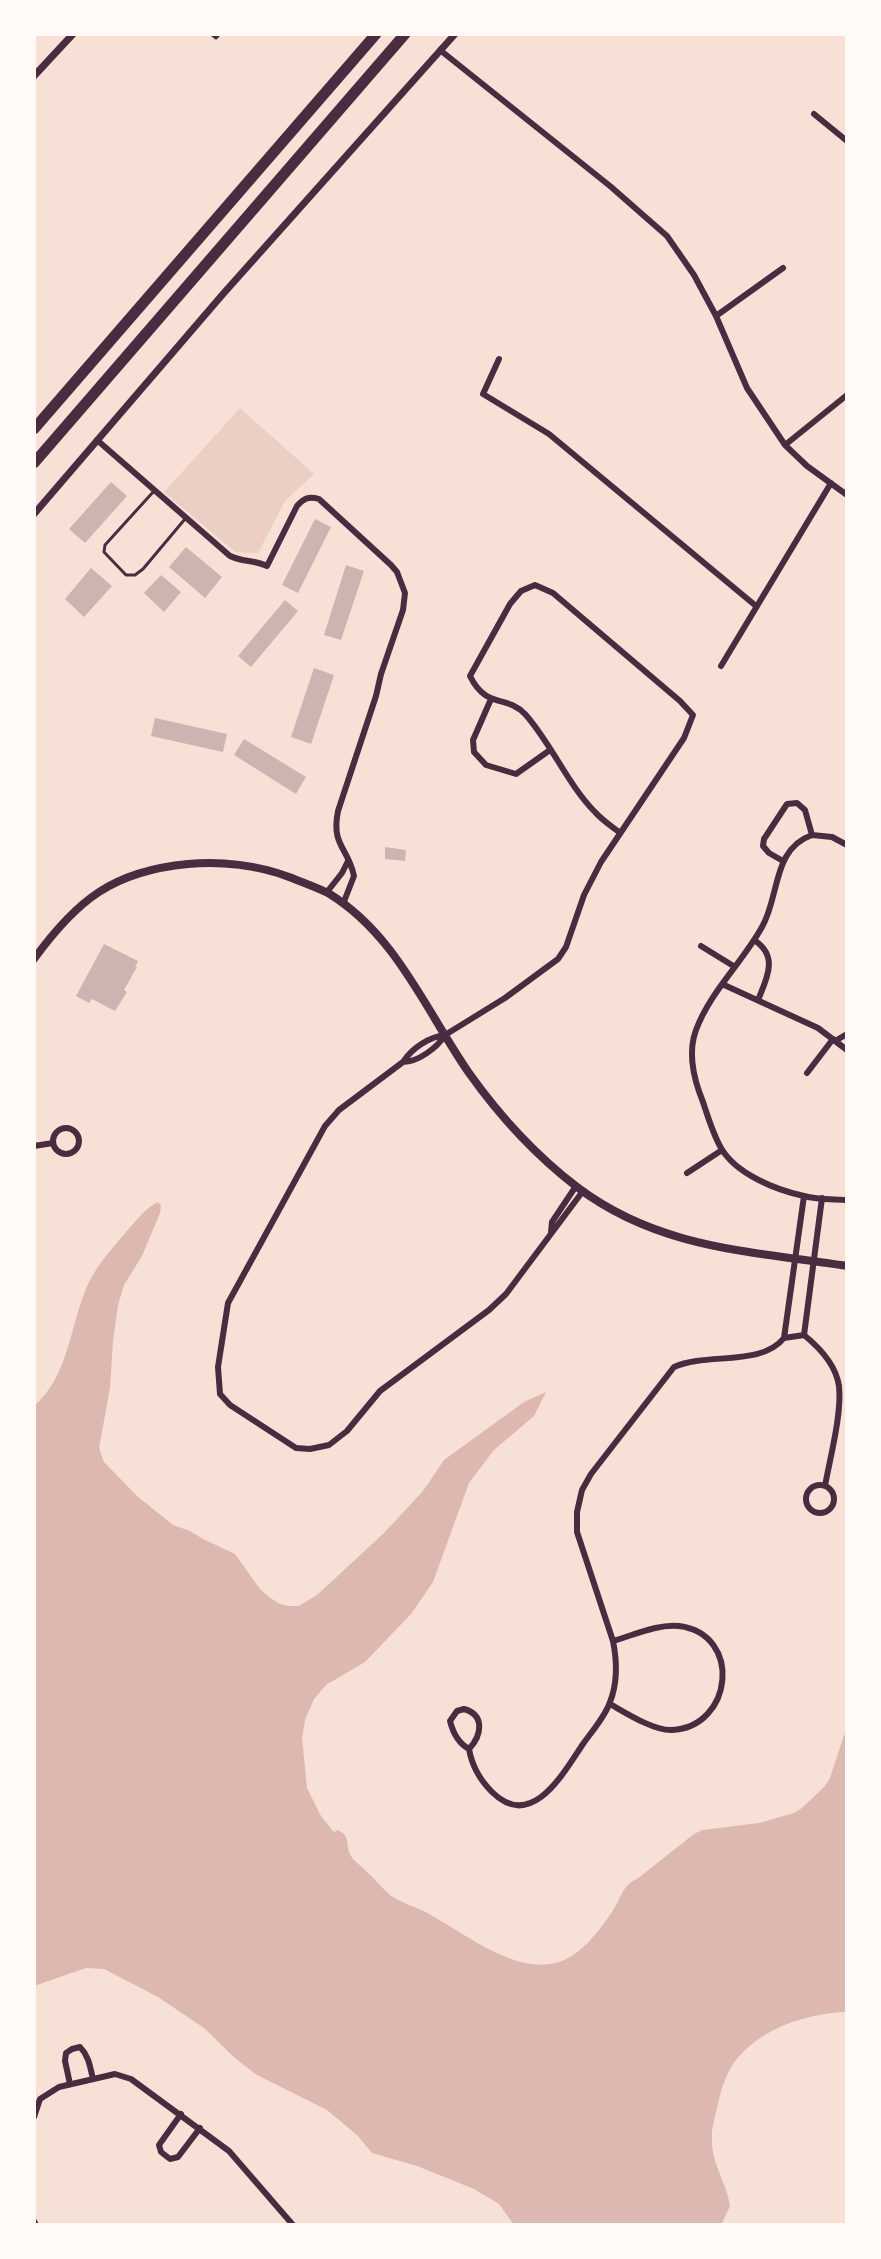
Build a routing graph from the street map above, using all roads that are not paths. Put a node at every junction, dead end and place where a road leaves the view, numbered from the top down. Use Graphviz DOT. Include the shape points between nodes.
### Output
graph roads {
  1 [pos="73,34"];
  2 [pos="211,34"];
  3 [pos="220,34"];
  4 [pos="376,34"];
  5 [pos="405,34"];
  6 [pos="455,34"];
  7 [pos="440,50"];
  8 [pos="34,76"];
  9 [pos="814,114"];
  10 [pos="847,141"];
  11 [pos="783,268"];
  12 [pos="716,316"];
  13 [pos="499,359"];
  14 [pos="847,395"];
  15 [pos="34,429"];
  16 [pos="97,440"];
  17 [pos="785,445"];
  18 [pos="34,463"];
  19 [pos="831,483"];
  20 [pos="154,491"];
  21 [pos="847,495"];
  22 [pos="34,514"];
  23 [pos="186,518"];
  24 [pos="756,606"];
  25 [pos="721,666"];
  26 [pos="491,699"];
  27 [pos="550,750"];
  28 [pos="619,832"];
  29 [pos="812,835"];
  30 [pos="847,845"];
  31 [pos="348,861"];
  32 [pos="783,861"];
  33 [pos="327,892"];
  34 [pos="343,904"];
  35 [pos="754,940"];
  36 [pos="701,946"];
  37 [pos="34,959"];
  38 [pos="735,967"];
  39 [pos="722,984"];
  40 [pos="758,1000"];
  41 [pos="847,1034"];
  42 [pos="445,1035"];
  43 [pos="834,1040"];
  44 [pos="847,1050"];
  45 [pos="807,1073"];
  46 [pos="53,1143"];
  47 [pos="34,1146"];
  48 [pos="722,1150"];
  49 [pos="687,1173"];
  50 [pos="580,1189"];
  51 [pos="804,1196"];
  52 [pos="822,1198"];
  53 [pos="847,1200"];
  54 [pos="796,1259"];
  55 [pos="814,1261"];
  56 [pos="847,1266"];
  57 [pos="804,1335"];
  58 [pos="784,1338"];
  59 [pos="825,1486"];
  60 [pos="613,1641"];
  61 [pos="610,1704"];
  62 [pos="469,1749"];
  63 [pos="93,2079"];
  64 [pos="70,2084"];
  65 [pos="181,2114"];
  66 [pos="34,2117"];
  67 [pos="200,2128"];
  68 [pos="293,2225"];
  1 -- 8 [label="street"];
  2 -- 3 [label="lane"];
  4 -- 15 [label="highway"];
  5 -- 18 [label="highway"];
  6 -- 7 [label="street"];
  7 -- 12 [label="street" via="667,236"];
  7 -- 16 [label="street"];
  9 -- 10 [label="street"];
  11 -- 12 [label="street"];
  12 -- 17 [label="street" via="747,388"];
  13 -- 24 [label="street" via="483,394 549,434"];
  14 -- 17 [label="street"];
  16 -- 20 [label="street"];
  16 -- 22 [label="street"];
  17 -- 19 [label="street"];
  19 -- 21 [label="street"];
  19 -- 24 [label="street"];
  20 -- 23 [label="street"];
  20 -- 23 [label="lane" via="105,545 104,552 126,575 143,569"];
  23 -- 31 [label="street" via="230,556 267,566 297,506 312,497 397,572 405,593 403,610 335,828"];
  24 -- 25 [label="street"];
  26 -- 27 [label="street" via="521,710"];
  26 -- 27 [label="street" via="473,740 474,752 486,765 516,774"];
  26 -- 28 [label="street" via="477,690 470,676 510,604 535,585 553,593 680,701 693,715 684,738"];
  27 -- 28 [label="street" via="594,812"];
  28 -- 42 [label="street" via="584,895 558,959"];
  29 -- 30 [label="street"];
  29 -- 32 [label="street" via="792,847"];
  29 -- 32 [label="street" via="805,810 797,803 787,804 763,846"];
  31 -- 33 [label="street"];
  31 -- 34 [label="street" via="354,876"];
  32 -- 35 [label="street"];
  33 -- 34 [label="main road"];
  33 -- 37 [label="main road" via="263,869 203,863 150,869 112,883 76,908"];
  34 -- 42 [label="main road" via="394,955"];
  35 -- 38 [label="street"];
  35 -- 40 [label="street" via="769,959"];
  36 -- 38 [label="street"];
  38 -- 39 [label="street"];
  39 -- 40 [label="street"];
  39 -- 48 [label="street" via="694,1034 692,1059 697,1087"];
  40 -- 43 [label="street"];
  41 -- 43 [label="street"];
  42 -- 50 [label="main road" via="518,1136"];
  42 -- 50 [label="street" via="407,1055 325,1126 228,1303 218,1367 220,1394 296,1448 329,1445 380,1391 506,1294"];
  43 -- 44 [label="street"];
  43 -- 45 [label="street"];
  46 -- 46 [label="street" via="65,1154 77,1149 80,1141 66,1128 55,1134"];
  46 -- 47 [label="street"];
  48 -- 49 [label="street"];
  48 -- 51 [label="street" via="757,1179"];
  50 -- 54 [label="main road" via="614,1213 673,1237"];
  51 -- 52 [label="street"];
  51 -- 54 [label="street"];
  52 -- 53 [label="street"];
  52 -- 55 [label="street"];
  54 -- 55 [label="main road"];
  54 -- 58 [label="street"];
  55 -- 56 [label="main road"];
  55 -- 57 [label="street"];
  57 -- 58 [label="street"];
  57 -- 59 [label="street" via="820,1348 839,1386"];
  58 -- 60 [label="street" via="763,1354 674,1367 591,1474 582,1490 577,1532"];
  59 -- 59 [label="street" via="812,1487 807,1494 808,1507 815,1513 824,1513 833,1504"];
  60 -- 61 [label="street" via="616,1681"];
  60 -- 61 [label="street" via="663,1626 682,1626 714,1646 724,1676 719,1699 691,1726 670,1730"];
  61 -- 62 [label="street" via="557,1783 529,1804 494,1795 480,1780"];
  62 -- 62 [label="street" via="457,1739 450,1721 464,1709 480,1724"];
  63 -- 64 [label="street"];
  63 -- 64 [label="street" via="80,2047 66,2053"];
  63 -- 65 [label="street" via="115,2074 131,2079"];
  64 -- 66 [label="street" via="40,2099"];
  65 -- 67 [label="street"];
  65 -- 67 [label="street" via="159,2145 170,2159 178,2157"];
  67 -- 68 [label="street" via="229,2151"];
}
